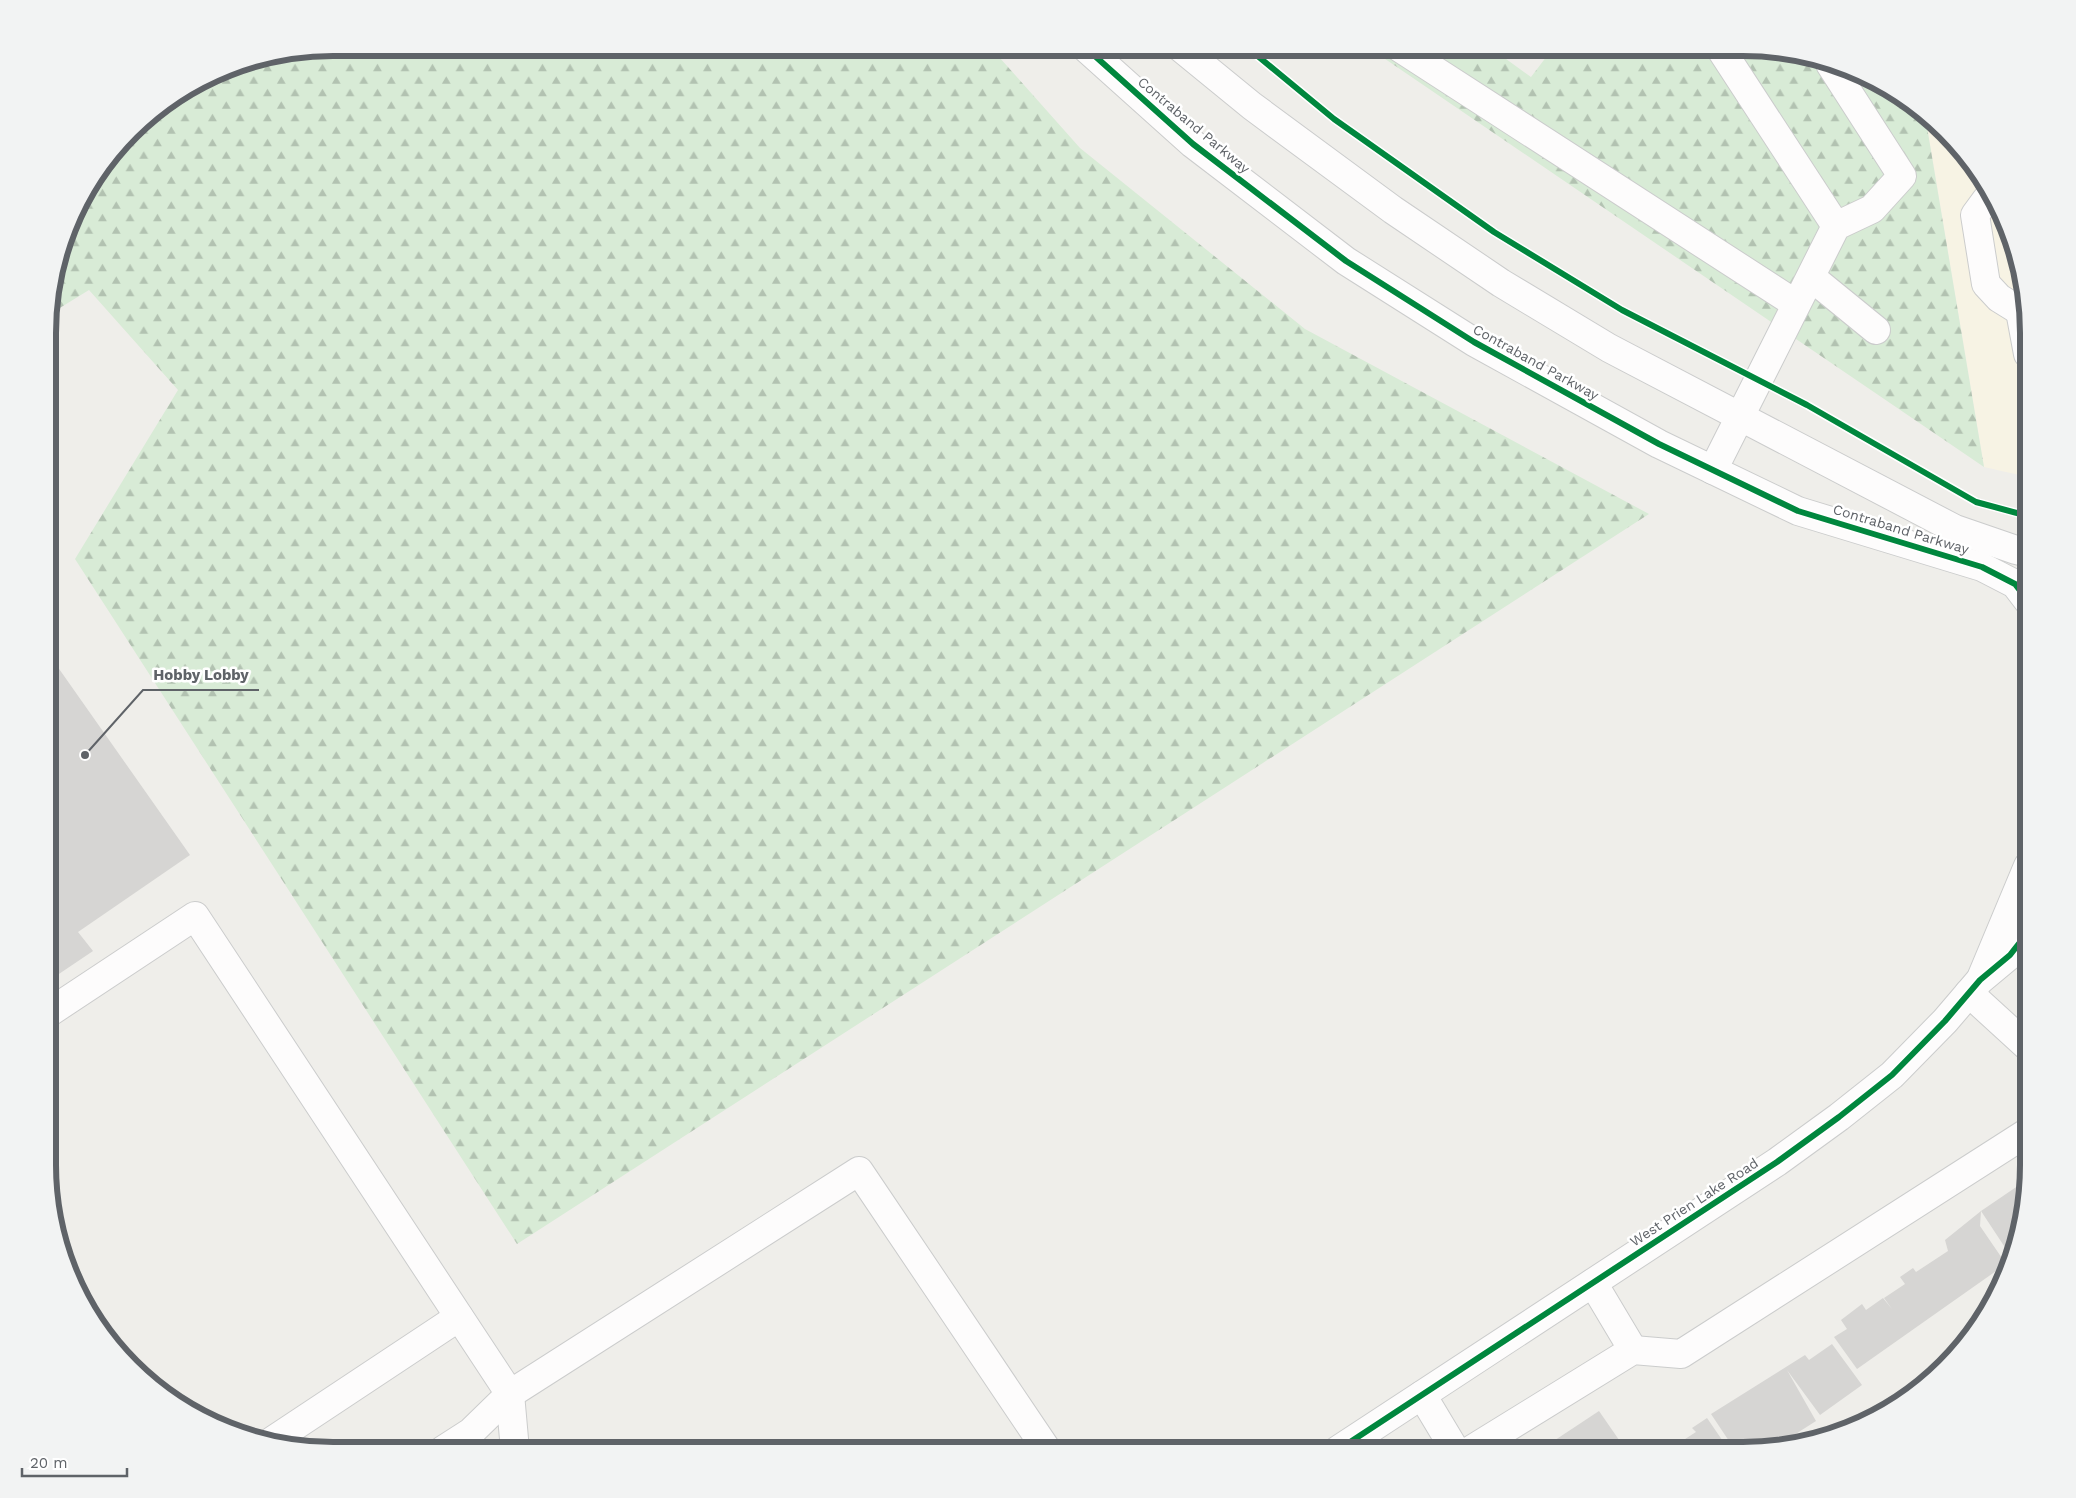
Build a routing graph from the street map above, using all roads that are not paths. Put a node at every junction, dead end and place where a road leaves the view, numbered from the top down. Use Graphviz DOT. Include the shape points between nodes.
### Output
graph roads {
  1 [pos="1095,56"];
  2 [pos="1191,56"];
  3 [pos="1412,56"];
  4 [pos="1725,56"];
  5 [pos="1835,72"];
  6 [pos="1986,200"];
  7 [pos="1836,226"];
  8 [pos="1811,278"];
  9 [pos="1796,304"];
  10 [pos="2018,306"];
  11 [pos="1876,330"];
  12 [pos="1740,416"];
  13 [pos="1713,470"];
  14 [pos="2020,551"];
  15 [pos="2020,591"];
  16 [pos="2020,884"];
  17 [pos="2020,942"];
  18 [pos="1974,986"];
  19 [pos="56,1008"];
  20 [pos="2020,1038"];
  21 [pos="2020,1137"];
  22 [pos="1593,1283"];
  23 [pos="459,1317"];
  24 [pos="1633,1350"];
  25 [pos="510,1394"];
  26 [pos="1422,1396"];
  27 [pos="279,1436"];
  28 [pos="455,1442"];
  29 [pos="514,1442"];
  30 [pos="1042,1442"];
  31 [pos="1350,1442"];
  32 [pos="1450,1442"];
  33 [pos="1484,1442"];
  1 -- 13 [label="street, Contraband Parkway" via="1193,144 1346,261 1474,342 1659,444"];
  2 -- 12 [label="street, Contraband Parkway" via="1385,205 1501,282 1609,348"];
  3 -- 9 [label="street"];
  4 -- 7 [label="street"];
  5 -- 7 [label="street" via="1902,176 1872,209"];
  6 -- 10 [label="street" via="1975,215 1986,284 1999,298"];
  7 -- 8 [label="street"];
  8 -- 9 [label="street"];
  8 -- 11 [label="street"];
  9 -- 12 [label="street"];
  12 -- 13 [label="street"];
  12 -- 14 [label="street, Contraband Parkway" via="1956,529"];
  13 -- 15 [label="street, Contraband Parkway" via="1798,511 1982,567 2014,584"];
  16 -- 18 [label="street, West Prien Lake Road"];
  17 -- 18 [label="street, West Prien Lake Road"];
  18 -- 20 [label="street"];
  18 -- 22 [label="street, West Prien Lake Road" via="1892,1075 1839,1117 1777,1162"];
  19 -- 23 [label="street" via="195,916"];
  21 -- 24 [label="street" via="1681,1354"];
  22 -- 24 [label="street"];
  22 -- 26 [label="street, West Prien Lake Road"];
  23 -- 25 [label="street"];
  23 -- 27 [label="street"];
  24 -- 33 [label="street"];
  25 -- 28 [label="street" via="471,1432"];
  25 -- 29 [label="street"];
  25 -- 30 [label="street" via="859,1171"];
  26 -- 31 [label="street, West Prien Lake Road"];
  26 -- 32 [label="street"];
}
